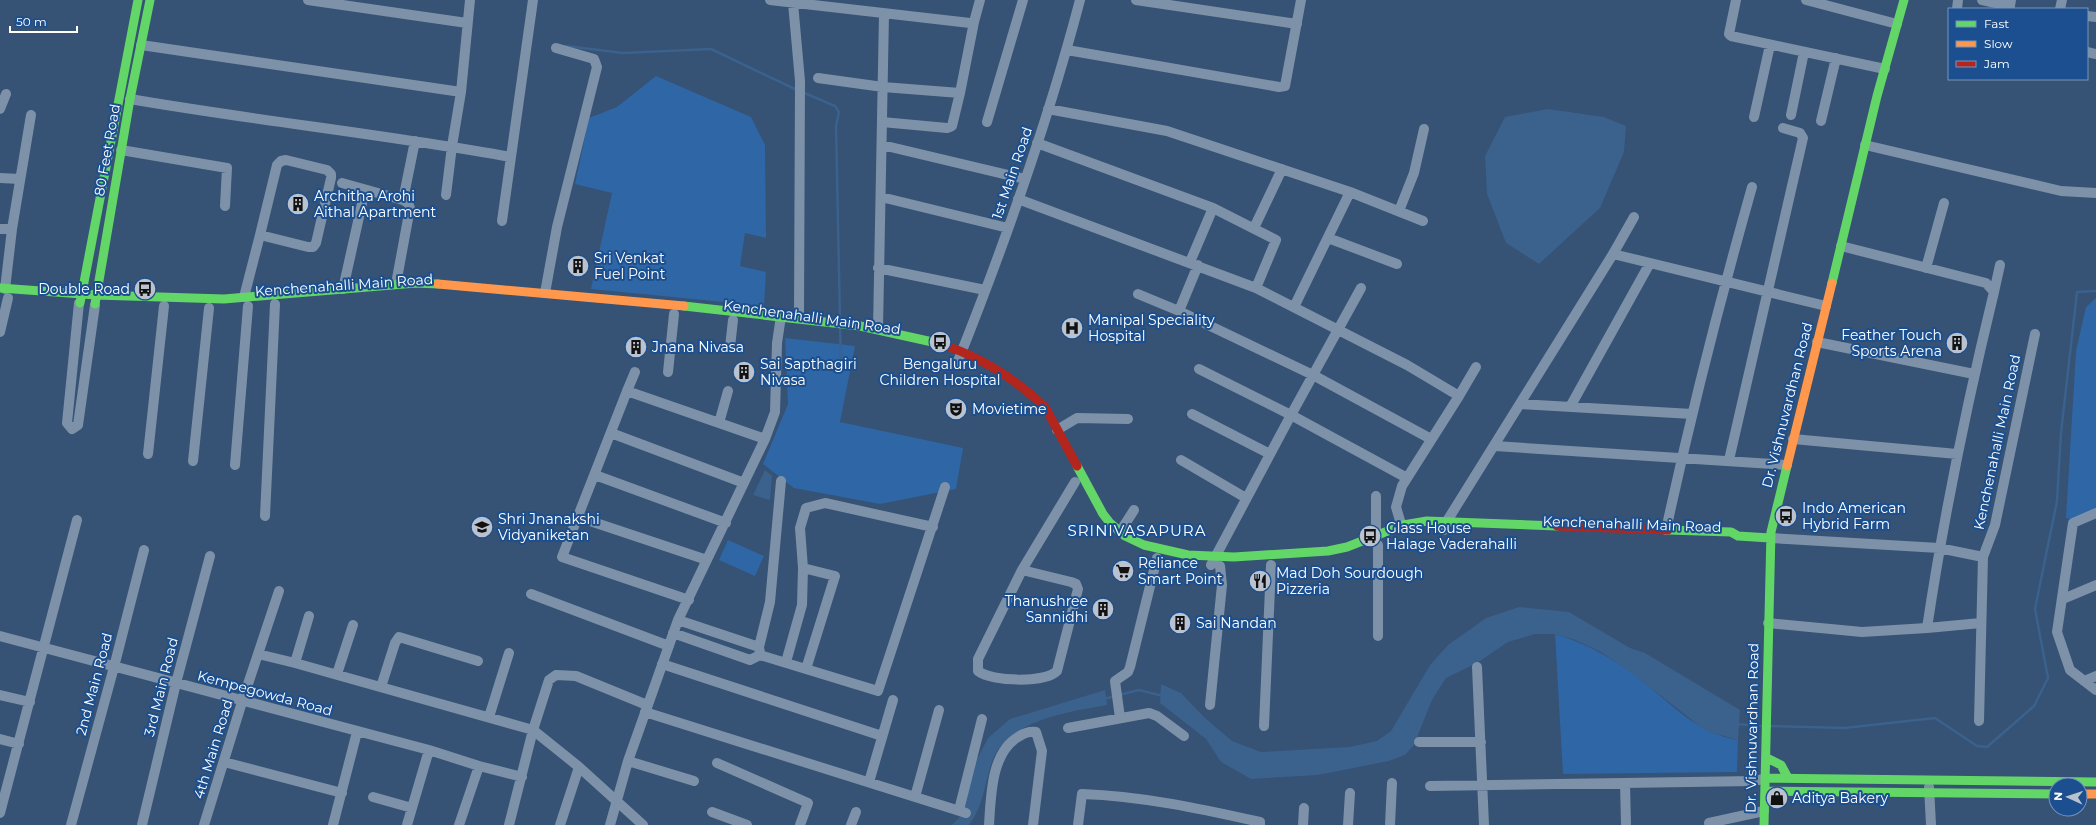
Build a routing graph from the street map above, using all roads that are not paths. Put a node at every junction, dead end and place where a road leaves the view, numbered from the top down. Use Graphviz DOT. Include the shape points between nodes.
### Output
graph roads {
  1 [pos="138,0"];
  2 [pos="150,0"];
  3 [pos="308,0"];
  4 [pos="470,0"];
  5 [pos="533,0"];
  6 [pos="770,0"];
  7 [pos="980,0"];
  8 [pos="1023,0"];
  9 [pos="1080,0"];
  10 [pos="1136,0"];
  11 [pos="1301,0"];
  12 [pos="1736,0"];
  13 [pos="1806,0"];
  14 [pos="1904,0"];
  15 [pos="1982,0"];
  16 [pos="2011,0"];
  17 [pos="793,3"];
  18 [pos="884,14"];
  19 [pos="974,22"];
  20 [pos="467,23"];
  21 [pos="1297,24"];
  22 [pos="1897,24"];
  23 [pos="141,45"];
  24 [pos="1770,45"];
  25 [pos="556,48"];
  26 [pos="1067,50"];
  27 [pos="1804,52"];
  28 [pos="1836,58"];
  29 [pos="1885,69"];
  30 [pos="818,78"];
  31 [pos="883,88"];
  32 [pos="461,92"];
  33 [pos="960,93"];
  34 [pos="6,94"];
  35 [pos="130,99"];
  36 [pos="0,109"];
  37 [pos="1048,109"];
  38 [pos="1791,114"];
  39 [pos="31,115"];
  40 [pos="1754,117"];
  41 [pos="1821,121"];
  42 [pos="882,122"];
  43 [pos="987,122"];
  44 [pos="1783,128"];
  45 [pos="1424,129"];
  46 [pos="415,141"];
  47 [pos="1037,143"];
  48 [pos="882,145"];
  49 [pos="1865,145"];
  50 [pos="452,146"];
  51 [pos="121,150"];
  52 [pos="511,157"];
  53 [pos="1282,169"];
  54 [pos="0,178"];
  55 [pos="20,179"];
  56 [pos="1025,179"];
  57 [pos="342,183"];
  58 [pos="1752,187"];
  59 [pos="365,190"];
  60 [pos="1350,192"];
  61 [pos="2096,193"];
  62 [pos="446,195"];
  63 [pos="881,197"];
  64 [pos="1018,199"];
  65 [pos="403,200"];
  66 [pos="1944,203"];
  67 [pos="225,206"];
  68 [pos="1213,208"];
  69 [pos="1399,211"];
  70 [pos="1634,217"];
  71 [pos="502,221"];
  72 [pos="1422,221"];
  73 [pos="1008,228"];
  74 [pos="1254,228"];
  75 [pos="0,229"];
  76 [pos="12,229"];
  77 [pos="260,235"];
  78 [pos="1328,238"];
  79 [pos="1841,246"];
  80 [pos="1614,254"];
  81 [pos="1194,263"];
  82 [pos="1650,263"];
  83 [pos="1396,264"];
  84 [pos="2000,265"];
  85 [pos="878,268"];
  86 [pos="1926,268"];
  87 [pos="1725,282"];
  88 [pos="396,284"];
  89 [pos="1256,288"];
  90 [pos="1361,288"];
  91 [pos="342,289"];
  92 [pos="985,290"];
  93 [pos="1767,290"];
  94 [pos="1994,292"];
  95 [pos="3,293"];
  96 [pos="545,293"];
  97 [pos="1138,294"];
  98 [pos="80,299"];
  99 [pos="96,300"];
  100 [pos="246,302"];
  101 [pos="275,304"];
  102 [pos="164,306"];
  103 [pos="1826,306"];
  104 [pos="1294,307"];
  105 [pos="209,308"];
  106 [pos="1179,311"];
  107 [pos="674,314"];
  108 [pos="799,318"];
  109 [pos="733,320"];
  110 [pos="780,321"];
  111 [pos="878,329"];
  112 [pos="1337,330"];
  113 [pos="0,332"];
  114 [pos="2035,334"];
  115 [pos="1817,342"];
  116 [pos="730,347"];
  117 [pos="928,351"];
  118 [pos="957,357"];
  119 [pos="968,366"];
  120 [pos="1476,367"];
  121 [pos="1199,369"];
  122 [pos="635,372"];
  123 [pos="668,372"];
  124 [pos="1974,374"];
  125 [pos="1313,375"];
  126 [pos="1004,387"];
  127 [pos="627,391"];
  128 [pos="728,392"];
  129 [pos="1459,396"];
  130 [pos="1520,404"];
  131 [pos="1570,407"];
  132 [pos="1192,414"];
  133 [pos="1692,414"];
  134 [pos="1291,415"];
  135 [pos="1128,419"];
  136 [pos="719,423"];
  137 [pos="1057,430"];
  138 [pos="611,432"];
  139 [pos="766,439"];
  140 [pos="1432,439"];
  141 [pos="1793,440"];
  142 [pos="1495,446"];
  143 [pos="148,454"];
  144 [pos="1270,454"];
  145 [pos="1957,454"];
  146 [pos="1682,457"];
  147 [pos="1181,460"];
  148 [pos="1729,460"];
  149 [pos="193,461"];
  150 [pos="235,465"];
  151 [pos="1787,465"];
  152 [pos="595,475"];
  153 [pos="1407,478"];
  154 [pos="781,481"];
  155 [pos="1075,482"];
  156 [pos="744,483"];
  157 [pos="945,487"];
  158 [pos="1376,496"];
  159 [pos="1246,498"];
  160 [pos="1134,510"];
  161 [pos="2096,513"];
  162 [pos="265,516"];
  163 [pos="578,517"];
  164 [pos="77,520"];
  165 [pos="726,523"];
  166 [pos="1401,524"];
  167 [pos="1445,526"];
  168 [pos="933,528"];
  169 [pos="1666,530"];
  170 [pos="1120,532"];
  171 [pos="1738,536"];
  172 [pos="1770,538"];
  173 [pos="1376,540"];
  174 [pos="1939,548"];
  175 [pos="144,550"];
  176 [pos="210,556"];
  177 [pos="1983,557"];
  178 [pos="707,560"];
  179 [pos="1165,560"];
  180 [pos="1327,561"];
  181 [pos="1215,562"];
  182 [pos="1271,565"];
  183 [pos="1245,566"];
  184 [pos="803,568"];
  185 [pos="1022,570"];
  186 [pos="2096,585"];
  187 [pos="279,591"];
  188 [pos="531,594"];
  189 [pos="2063,599"];
  190 [pos="689,600"];
  191 [pos="309,616"];
  192 [pos="678,620"];
  193 [pos="1982,623"];
  194 [pos="1768,624"];
  195 [pos="353,625"];
  196 [pos="1926,628"];
  197 [pos="674,633"];
  198 [pos="0,636"];
  199 [pos="1378,636"];
  200 [pos="669,646"];
  201 [pos="44,649"];
  202 [pos="759,651"];
  203 [pos="509,653"];
  204 [pos="258,654"];
  205 [pos="478,661"];
  206 [pos="786,662"];
  207 [pos="295,663"];
  208 [pos="662,664"];
  209 [pos="114,667"];
  210 [pos="1477,667"];
  211 [pos="806,669"];
  212 [pos="337,674"];
  213 [pos="2096,676"];
  214 [pos="2084,681"];
  215 [pos="176,683"];
  216 [pos="381,687"];
  217 [pos="2096,690"];
  218 [pos="0,694"];
  219 [pos="893,700"];
  220 [pos="30,702"];
  221 [pos="242,702"];
  222 [pos="1210,705"];
  223 [pos="646,708"];
  224 [pos="939,710"];
  225 [pos="489,717"];
  226 [pos="1120,718"];
  227 [pos="982,719"];
  228 [pos="1979,721"];
  229 [pos="1264,726"];
  230 [pos="1068,728"];
  231 [pos="534,730"];
  232 [pos="357,732"];
  233 [pos="882,736"];
  234 [pos="1184,736"];
  235 [pos="0,739"];
  236 [pos="1419,742"];
  237 [pos="1481,742"];
  238 [pos="19,744"];
  239 [pos="429,750"];
  240 [pos="1766,758"];
  241 [pos="628,761"];
  242 [pos="224,762"];
  243 [pos="717,763"];
  244 [pos="479,766"];
  245 [pos="579,767"];
  246 [pos="522,777"];
  247 [pos="1766,778"];
  248 [pos="1788,778"];
  249 [pos="1930,780"];
  250 [pos="694,781"];
  251 [pos="1754,781"];
  252 [pos="869,782"];
  253 [pos="2096,782"];
  254 [pos="1392,783"];
  255 [pos="1624,783"];
  256 [pos="1483,785"];
  257 [pos="1430,786"];
  258 [pos="3,787"];
  259 [pos="1765,790"];
  260 [pos="342,793"];
  261 [pos="1928,793"];
  262 [pos="1350,794"];
  263 [pos="2048,794"];
  264 [pos="373,797"];
  265 [pos="914,797"];
  266 [pos="616,801"];
  267 [pos="412,808"];
  268 [pos="1304,808"];
  269 [pos="1764,811"];
  270 [pos="712,812"];
  271 [pos="856,812"];
  272 [pos="0,813"];
  273 [pos="1709,823"];
  274 [pos="70,825"];
  275 [pos="142,825"];
  276 [pos="204,825"];
  277 [pos="333,825"];
  278 [pos="407,825"];
  279 [pos="459,825"];
  280 [pos="509,825"];
  281 [pos="560,825"];
  282 [pos="610,825"];
  283 [pos="643,825"];
  284 [pos="747,825"];
  285 [pos="800,825"];
  286 [pos="851,825"];
  287 [pos="988,825"];
  288 [pos="1033,825"];
  289 [pos="1078,825"];
  290 [pos="1260,825"];
  291 [pos="1303,825"];
  292 [pos="1348,825"];
  293 [pos="1390,825"];
  294 [pos="1484,825"];
  295 [pos="1626,825"];
  296 [pos="1764,825"];
  297 [pos="1931,825"];
  1 -- 98 [label="main road, 80 Feet Road"];
  2 -- 23 [label="main road, 80 Feet Road"];
  3 -- 20 [label="street"];
  4 -- 20 [label="street"];
  5 -- 52 [label="street"];
  6 -- 17 [label="street"];
  7 -- 19 [label="street"];
  8 -- 43 [label="street"];
  9 -- 26 [label="street, 1st Main Road"];
  10 -- 21 [label="street"];
  11 -- 21 [label="street"];
  12 -- 24 [label="street" via="1730,36"];
  13 -- 22 [label="street"];
  14 -- 22 [label="main road, Dr. Vishnuvardhan Road"];
  15 -- 16 [label="street" via="2010,6"];
  17 -- 18 [label="street"];
  17 -- 108 [label="street" via="800,81"];
  18 -- 19 [label="street" via="970,24"];
  18 -- 31 [label="street"];
  19 -- 33 [label="street"];
  20 -- 32 [label="street"];
  21 -- 26 [label="street" via="1287,80 1285,86 1279,87"];
  22 -- 29 [label="main road, Dr. Vishnuvardhan Road"];
  23 -- 32 [label="street"];
  23 -- 35 [label="main road, 80 Feet Road"];
  24 -- 27 [label="street"];
  24 -- 40 [label="street"];
  25 -- 96 [label="street" via="594,59 597,67 557,227"];
  26 -- 37 [label="street, 1st Main Road"];
  27 -- 28 [label="street"];
  27 -- 38 [label="street"];
  28 -- 29 [label="street"];
  28 -- 41 [label="street"];
  29 -- 49 [label="main road, Dr. Vishnuvardhan Road"];
  30 -- 31 [label="street"];
  31 -- 33 [label="street"];
  31 -- 42 [label="street"];
  32 -- 50 [label="street"];
  33 -- 42 [label="street" via="952,126 948,128"];
  34 -- 36 [label="street"];
  35 -- 46 [label="street"];
  35 -- 51 [label="main road, 80 Feet Road"];
  37 -- 47 [label="street, 1st Main Road"];
  37 -- 53 [label="street" via="1167,131"];
  39 -- 55 [label="street"];
  42 -- 48 [label="street"];
  44 -- 93 [label="street" via="1800,133 1803,138"];
  45 -- 69 [label="street" via="1414,173"];
  46 -- 50 [label="street"];
  46 -- 65 [label="street"];
  47 -- 56 [label="street, 1st Main Road"];
  47 -- 68 [label="street"];
  48 -- 56 [label="street"];
  48 -- 63 [label="street"];
  49 -- 61 [label="street" via="2061,191"];
  49 -- 79 [label="main road, Dr. Vishnuvardhan Road"];
  50 -- 52 [label="street"];
  50 -- 62 [label="street"];
  51 -- 67 [label="street" via="227,168"];
  51 -- 99 [label="main road, 80 Feet Road"];
  52 -- 71 [label="street"];
  53 -- 60 [label="street"];
  53 -- 74 [label="street"];
  54 -- 55 [label="street"];
  55 -- 76 [label="street"];
  56 -- 64 [label="street, 1st Main Road"];
  57 -- 59 [label="street"];
  58 -- 87 [label="street"];
  59 -- 65 [label="street"];
  59 -- 91 [label="street"];
  60 -- 69 [label="street"];
  60 -- 78 [label="street"];
  63 -- 73 [label="street"];
  63 -- 85 [label="street"];
  64 -- 73 [label="street, 1st Main Road"];
  64 -- 81 [label="street"];
  65 -- 88 [label="street" via="410,208"];
  66 -- 86 [label="street"];
  68 -- 74 [label="street"];
  68 -- 81 [label="street"];
  69 -- 72 [label="street"];
  70 -- 80 [label="street"];
  73 -- 92 [label="street, 1st Main Road"];
  74 -- 89 [label="street" via="1276,240"];
  75 -- 76 [label="street"];
  76 -- 95 [label="street"];
  77 -- 77 [label="street" via="313,247 331,174 327,170 281,161 277,165"];
  77 -- 100 [label="street"];
  78 -- 83 [label="street"];
  78 -- 104 [label="street"];
  79 -- 86 [label="street"];
  79 -- 103 [label="main road, Dr. Vishnuvardhan Road"];
  80 -- 82 [label="street"];
  80 -- 130 [label="street"];
  81 -- 89 [label="street"];
  81 -- 106 [label="street"];
  82 -- 87 [label="street"];
  82 -- 131 [label="street"];
  84 -- 94 [label="street"];
  85 -- 92 [label="street"];
  85 -- 111 [label="street"];
  86 -- 94 [label="street" via="1986,283"];
  87 -- 93 [label="street"];
  87 -- 133 [label="street"];
  88 -- 91 [label="main road, Kenchenahalli Main Road"];
  88 -- 96 [label="main road, Kenchenahalli Main Road" via="445,284"];
  89 -- 104 [label="street"];
  90 -- 112 [label="street"];
  91 -- 100 [label="main road, Kenchenahalli Main Road"];
  92 -- 118 [label="street, 1st Main Road"];
  93 -- 103 [label="street"];
  93 -- 148 [label="street"];
  94 -- 124 [label="street"];
  95 -- 98 [label="main road, Kenchenahalli Main Road"];
  95 -- 113 [label="street"];
  96 -- 110 [label="main road, Kenchenahalli Main Road"];
  97 -- 106 [label="street"];
  98 -- 99 [label="main road, Kenchenahalli Main Road"];
  98 -- 99 [label="street" via="67,423 72,429 78,425"];
  99 -- 100 [label="main road, Kenchenahalli Main Road" via="224,299"];
  99 -- 102 [label="main road, Kenchenahalli Main Road"];
  100 -- 101 [label="main road, Kenchenahalli Main Road"];
  100 -- 105 [label="main road, Kenchenahalli Main Road"];
  100 -- 150 [label="street"];
  101 -- 107 [label="main road, Kenchenahalli Main Road" via="416,292"];
  101 -- 162 [label="street"];
  102 -- 105 [label="main road, Kenchenahalli Main Road"];
  102 -- 143 [label="street"];
  103 -- 115 [label="main road, Dr. Vishnuvardhan Road"];
  104 -- 112 [label="street"];
  105 -- 149 [label="street"];
  106 -- 125 [label="street"];
  107 -- 109 [label="main road, Kenchenahalli Main Road"];
  107 -- 123 [label="street"];
  108 -- 110 [label="main road, Kenchenahalli Main Road"];
  108 -- 111 [label="main road, Kenchenahalli Main Road"];
  109 -- 110 [label="main road, Kenchenahalli Main Road"];
  109 -- 116 [label="street"];
  110 -- 117 [label="main road, Kenchenahalli Main Road" via="898,342"];
  110 -- 139 [label="street" via="775,412"];
  111 -- 118 [label="main road, Kenchenahalli Main Road" via="900,332"];
  112 -- 125 [label="street"];
  112 -- 129 [label="street"];
  114 -- 177 [label="street, Kenchenahalli Main Road" via="1996,525"];
  115 -- 124 [label="street"];
  115 -- 141 [label="main road, Dr. Vishnuvardhan Road"];
  118 -- 119 [label="main road, Kenchenahalli Main Road"];
  118 -- 137 [label="main road, Kenchenahalli Main Road" via="1015,382 1033,395 1045,407"];
  120 -- 129 [label="street"];
  121 -- 134 [label="street"];
  122 -- 127 [label="street"];
  124 -- 145 [label="street"];
  125 -- 134 [label="street"];
  125 -- 140 [label="street"];
  126 -- 155 [label="main road, Kenchenahalli Main Road" via="1027,402 1037,413"];
  127 -- 136 [label="street"];
  127 -- 138 [label="street"];
  128 -- 136 [label="street"];
  129 -- 140 [label="street"];
  130 -- 131 [label="street"];
  130 -- 142 [label="street"];
  131 -- 133 [label="street"];
  132 -- 144 [label="street"];
  133 -- 146 [label="street"];
  134 -- 144 [label="street"];
  134 -- 153 [label="street"];
  135 -- 137 [label="street" via="1077,418"];
  136 -- 139 [label="street"];
  137 -- 170 [label="main road, Kenchenahalli Main Road" via="1099,508"];
  138 -- 152 [label="street"];
  138 -- 156 [label="street"];
  139 -- 156 [label="street"];
  140 -- 153 [label="street"];
  141 -- 145 [label="street"];
  141 -- 151 [label="main road, Dr. Vishnuvardhan Road"];
  142 -- 146 [label="street"];
  142 -- 167 [label="street"];
  144 -- 159 [label="street"];
  145 -- 174 [label="street"];
  146 -- 148 [label="street"];
  146 -- 169 [label="street"];
  147 -- 159 [label="street"];
  148 -- 151 [label="street"];
  151 -- 172 [label="main road, Dr. Vishnuvardhan Road"];
  152 -- 163 [label="street"];
  152 -- 165 [label="street"];
  153 -- 166 [label="street" via="1396,507"];
  154 -- 202 [label="street" via="770,602"];
  155 -- 179 [label="main road, Kenchenahalli Main Road" via="1097,521 1112,537 1127,547"];
  155 -- 185 [label="street"];
  156 -- 165 [label="street"];
  157 -- 168 [label="street"];
  158 -- 173 [label="street"];
  159 -- 181 [label="street"];
  160 -- 170 [label="street"];
  161 -- 189 [label="street" via="2073,523"];
  163 -- 178 [label="street"];
  163 -- 190 [label="street" via="562,557"];
  164 -- 201 [label="street"];
  165 -- 178 [label="street"];
  166 -- 167 [label="main road, Kenchenahalli Main Road" via="1427,521"];
  166 -- 173 [label="main road, Kenchenahalli Main Road"];
  167 -- 169 [label="main road, Kenchenahalli Main Road"];
  167 -- 171 [label="main road, Kenchenahalli Main Road" via="1732,542"];
  167 -- 173 [label="main road, Kenchenahalli Main Road"];
  168 -- 184 [label="street" via="825,503 806,508 800,528"];
  168 -- 211 [label="street" via="878,692"];
  169 -- 171 [label="main road, Kenchenahalli Main Road" via="1732,532"];
  170 -- 181 [label="main road, Kenchenahalli Main Road" via="1131,539 1162,550"];
  171 -- 172 [label="main road"];
  172 -- 174 [label="street"];
  172 -- 194 [label="main road, Dr. Vishnuvardhan Road"];
  173 -- 180 [label="main road, Kenchenahalli Main Road" via="1357,554"];
  173 -- 181 [label="main road, Kenchenahalli Main Road" via="1319,553 1244,557"];
  173 -- 199 [label="street"];
  174 -- 177 [label="street"];
  174 -- 196 [label="street"];
  175 -- 209 [label="street, 2nd Main Road"];
  176 -- 215 [label="street, 3rd Main Road"];
  177 -- 193 [label="street"];
  178 -- 190 [label="street"];
  179 -- 181 [label="main road, Kenchenahalli Main Road"];
  179 -- 226 [label="street" via="1128,672 1115,681"];
  181 -- 183 [label="main road, Kenchenahalli Main Road"];
  181 -- 222 [label="street" via="1222,585"];
  182 -- 229 [label="street"];
  184 -- 206 [label="street" via="802,604"];
  184 -- 211 [label="street" via="835,576"];
  185 -- 185 [label="street" via="978,659 978,671 983,676 1041,678 1057,671 1078,589 1076,584 1071,582"];
  186 -- 189 [label="street"];
  187 -- 204 [label="street, 4th Main Road"];
  188 -- 200 [label="street"];
  189 -- 214 [label="street" via="2057,632 2070,670"];
  190 -- 192 [label="street"];
  191 -- 207 [label="street"];
  192 -- 197 [label="street"];
  192 -- 202 [label="street"];
  193 -- 196 [label="street"];
  193 -- 228 [label="street"];
  194 -- 196 [label="street" via="1862,632"];
  194 -- 240 [label="main road, Dr. Vishnuvardhan Road"];
  195 -- 212 [label="street"];
  197 -- 200 [label="street"];
  197 -- 202 [label="street" via="750,660"];
  198 -- 201 [label="street, Kempegowda Road"];
  200 -- 208 [label="street"];
  201 -- 209 [label="street, Kempegowda Road"];
  201 -- 220 [label="street"];
  202 -- 206 [label="street"];
  203 -- 225 [label="street"];
  204 -- 207 [label="street"];
  204 -- 221 [label="street, 4th Main Road"];
  205 -- 216 [label="street" via="399,638 395,643"];
  206 -- 211 [label="street"];
  207 -- 212 [label="street"];
  208 -- 223 [label="street"];
  208 -- 233 [label="street"];
  209 -- 215 [label="street, Kempegowda Road"];
  209 -- 274 [label="street, 2nd Main Road"];
  210 -- 237 [label="street"];
  212 -- 216 [label="street"];
  213 -- 214 [label="street"];
  214 -- 217 [label="street"];
  215 -- 221 [label="street, Kempegowda Road"];
  215 -- 275 [label="street, 3rd Main Road"];
  216 -- 225 [label="street"];
  218 -- 220 [label="street"];
  219 -- 233 [label="street"];
  220 -- 238 [label="street"];
  221 -- 232 [label="street, Kempegowda Road"];
  221 -- 242 [label="street, 4th Main Road"];
  223 -- 231 [label="street" via="576,676 556,675 549,680"];
  223 -- 241 [label="street"];
  223 -- 252 [label="street"];
  224 -- 265 [label="street"];
  225 -- 231 [label="street"];
  226 -- 230 [label="street"];
  226 -- 234 [label="street" via="1149,713"];
  227 -- 265 [label="street" via="962,812"];
  231 -- 245 [label="street"];
  231 -- 246 [label="street"];
  232 -- 239 [label="street, Kempegowda Road"];
  232 -- 260 [label="street"];
  233 -- 252 [label="street"];
  235 -- 238 [label="street"];
  236 -- 237 [label="street"];
  237 -- 256 [label="street"];
  238 -- 258 [label="street"];
  239 -- 244 [label="street, Kempegowda Road"];
  239 -- 267 [label="street"];
  240 -- 247 [label="main road, Dr. Vishnuvardhan Road"];
  240 -- 248 [label="main road" via="1780,763"];
  241 -- 250 [label="street"];
  241 -- 266 [label="street"];
  242 -- 260 [label="street"];
  242 -- 276 [label="street, 4th Main Road"];
  243 -- 285 [label="street" via="808,803"];
  244 -- 246 [label="street, Kempegowda Road"];
  244 -- 279 [label="street"];
  245 -- 266 [label="street"];
  245 -- 281 [label="street"];
  246 -- 280 [label="street"];
  247 -- 248 [label="main road"];
  247 -- 251 [label="street"];
  247 -- 259 [label="main road, Dr. Vishnuvardhan Road"];
  248 -- 249 [label="main road"];
  249 -- 253 [label="main road"];
  249 -- 261 [label="street"];
  251 -- 255 [label="street"];
  251 -- 259 [label="street"];
  252 -- 265 [label="street"];
  254 -- 293 [label="street"];
  255 -- 256 [label="street"];
  255 -- 295 [label="street"];
  256 -- 257 [label="street"];
  256 -- 294 [label="street"];
  258 -- 272 [label="street"];
  259 -- 261 [label="main road"];
  259 -- 269 [label="main road, Dr. Vishnuvardhan Road"];
  260 -- 277 [label="street"];
  261 -- 263 [label="main road"];
  261 -- 297 [label="street"];
  262 -- 292 [label="street"];
  264 -- 267 [label="street"];
  266 -- 282 [label="street"];
  266 -- 283 [label="street"];
  267 -- 278 [label="street"];
  268 -- 291 [label="street"];
  269 -- 273 [label="street"];
  269 -- 296 [label="main road, Dr. Vishnuvardhan Road"];
  270 -- 284 [label="street"];
  271 -- 286 [label="street"];
  287 -- 288 [label="street" via="994,778 1001,753 1016,738 1036,732 1042,751"];
  289 -- 290 [label="street" via="1082,794 1115,795 1184,807 1260,822"];
}
